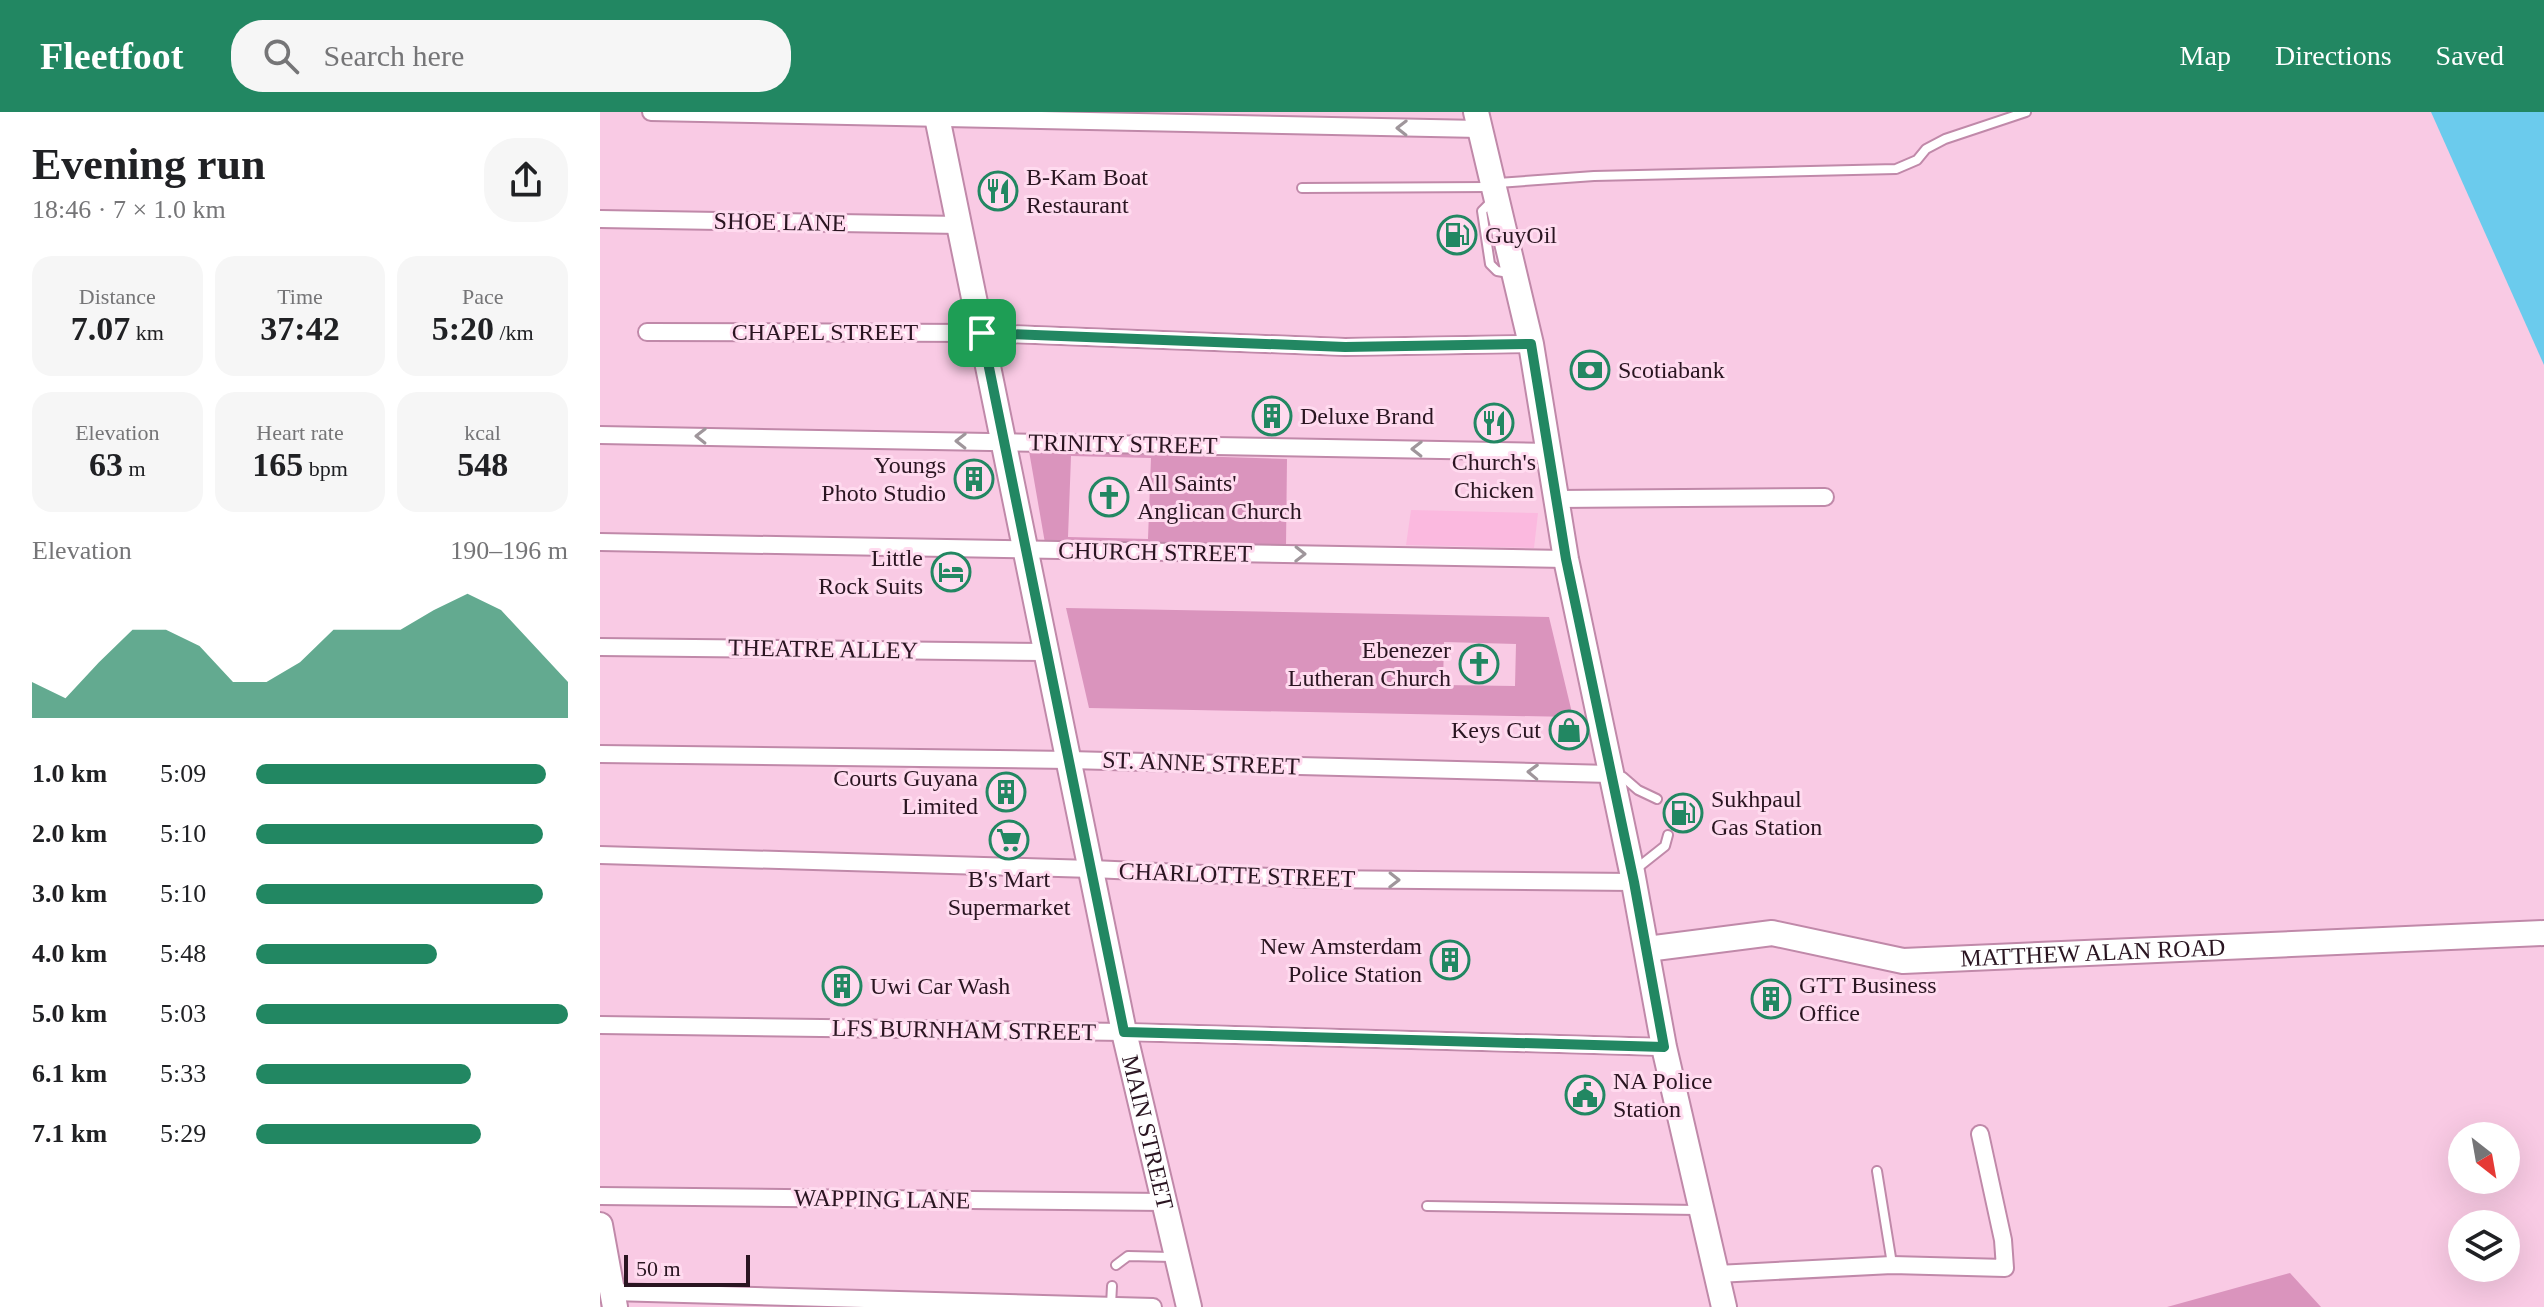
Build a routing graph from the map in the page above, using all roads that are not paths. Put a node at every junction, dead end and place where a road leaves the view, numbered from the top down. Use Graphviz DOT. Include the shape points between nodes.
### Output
graph roads {
  1 [pos="651,112"];
  2 [pos="2026,112"];
  3 [pos="937,115"];
  4 [pos="1478,121"];
  5 [pos="1302,188"];
  6 [pos="1494,190"];
  7 [pos="600,219"];
  8 [pos="960,225"];
  9 [pos="647,332"];
  10 [pos="982,333"];
  11 [pos="1531,344"];
  12 [pos="600,435"];
  13 [pos="1004,442"];
  14 [pos="1551,452"];
  15 [pos="1825,497"];
  16 [pos="1556,499"];
  17 [pos="600,542"];
  18 [pos="1026,550"];
  19 [pos="1566,559"];
  20 [pos="600,647"];
  21 [pos="1047,652"];
  22 [pos="600,754"];
  23 [pos="1069,760"];
  24 [pos="1610,774"];
  25 [pos="1657,799"];
  26 [pos="1668,835"];
  27 [pos="600,855"];
  28 [pos="1092,869"];
  29 [pos="1633,877"];
  30 [pos="2544,933"];
  31 [pos="1647,949"];
  32 [pos="600,1025"];
  33 [pos="1124,1032"];
  34 [pos="1664,1047"];
  35 [pos="1980,1134"];
  36 [pos="1877,1171"];
  37 [pos="600,1196"];
  38 [pos="1164,1202"];
  39 [pos="1427,1206"];
  40 [pos="1702,1210"];
  41 [pos="600,1225"];
  42 [pos="1177,1257"];
  43 [pos="1116,1265"];
  44 [pos="1892,1265"];
  45 [pos="1717,1274"];
  46 [pos="1112,1286"];
  47 [pos="613,1300"];
  48 [pos="1111,1306"];
  49 [pos="1153,1307"];
  50 [pos="1189,1307"];
  51 [pos="1724,1307"];
  1 -- 3 [label="street"];
  2 -- 6 [label="lane" via="1945,139 1896,169 1594,176"];
  4 -- 3 [label="street, one-way"];
  3 -- 8 [label="street, MAIN STREET"];
  4 -- 6 [label="street"];
  5 -- 6 [label="lane"];
  6 -- 11 [label="street"];
  7 -- 8 [label="street, SHOE LANE"];
  8 -- 10 [label="street, MAIN STREET"];
  9 -- 10 [label="street, CHAPEL STREET"];
  10 -- 11 [label="street, CHAPEL STREET" via="1345,347"];
  10 -- 13 [label="street, MAIN STREET"];
  11 -- 14 [label="street"];
  13 -- 12 [label="street, TRINITY STREET, one-way"];
  14 -- 13 [label="street, TRINITY STREET, one-way"];
  13 -- 18 [label="street, MAIN STREET"];
  14 -- 16 [label="street"];
  15 -- 16 [label="street"];
  16 -- 19 [label="street"];
  17 -- 18 [label="street, CHURCH STREET"];
  18 -- 19 [label="street, CHURCH STREET, one-way"];
  18 -- 21 [label="street, MAIN STREET"];
  19 -- 24 [label="street"];
  20 -- 21 [label="street, THEATRE ALLEY"];
  21 -- 23 [label="street, MAIN STREET"];
  22 -- 23 [label="street, ST. ANNE STREET"];
  24 -- 23 [label="street, ST. ANNE STREET, one-way"];
  23 -- 28 [label="street, MAIN STREET"];
  24 -- 25 [label="lane"];
  24 -- 29 [label="street"];
  26 -- 29 [label="lane" via="1665,846"];
  27 -- 28 [label="street, CHARLOTTE STREET"];
  28 -- 29 [label="street, CHARLOTTE STREET, one-way" via="1314,879"];
  28 -- 33 [label="street, MAIN STREET"];
  29 -- 31 [label="street"];
  30 -- 31 [label="street, MATTHEW ALAN ROAD" via="1903,961 1772,933"];
  31 -- 34 [label="street"];
  32 -- 33 [label="street, LFS BURNHAM STREET"];
  33 -- 34 [label="street, LFS BURNHAM STREET"];
  33 -- 38 [label="street, MAIN STREET"];
  34 -- 40 [label="street"];
  35 -- 44 [label="street" via="2005,1268"];
  36 -- 44 [label="lane"];
  37 -- 38 [label="street, WAPPING LANE"];
  38 -- 42 [label="street, MAIN STREET"];
  39 -- 40 [label="lane"];
  40 -- 45 [label="street"];
  41 -- 47 [label="street"];
  42 -- 43 [label="lane" via="1128,1256"];
  42 -- 50 [label="street, MAIN STREET"];
  44 -- 45 [label="street"];
  45 -- 51 [label="street"];
  46 -- 48 [label="lane"];
  47 -- 48 [label="street"];
  48 -- 49 [label="street"];
}
